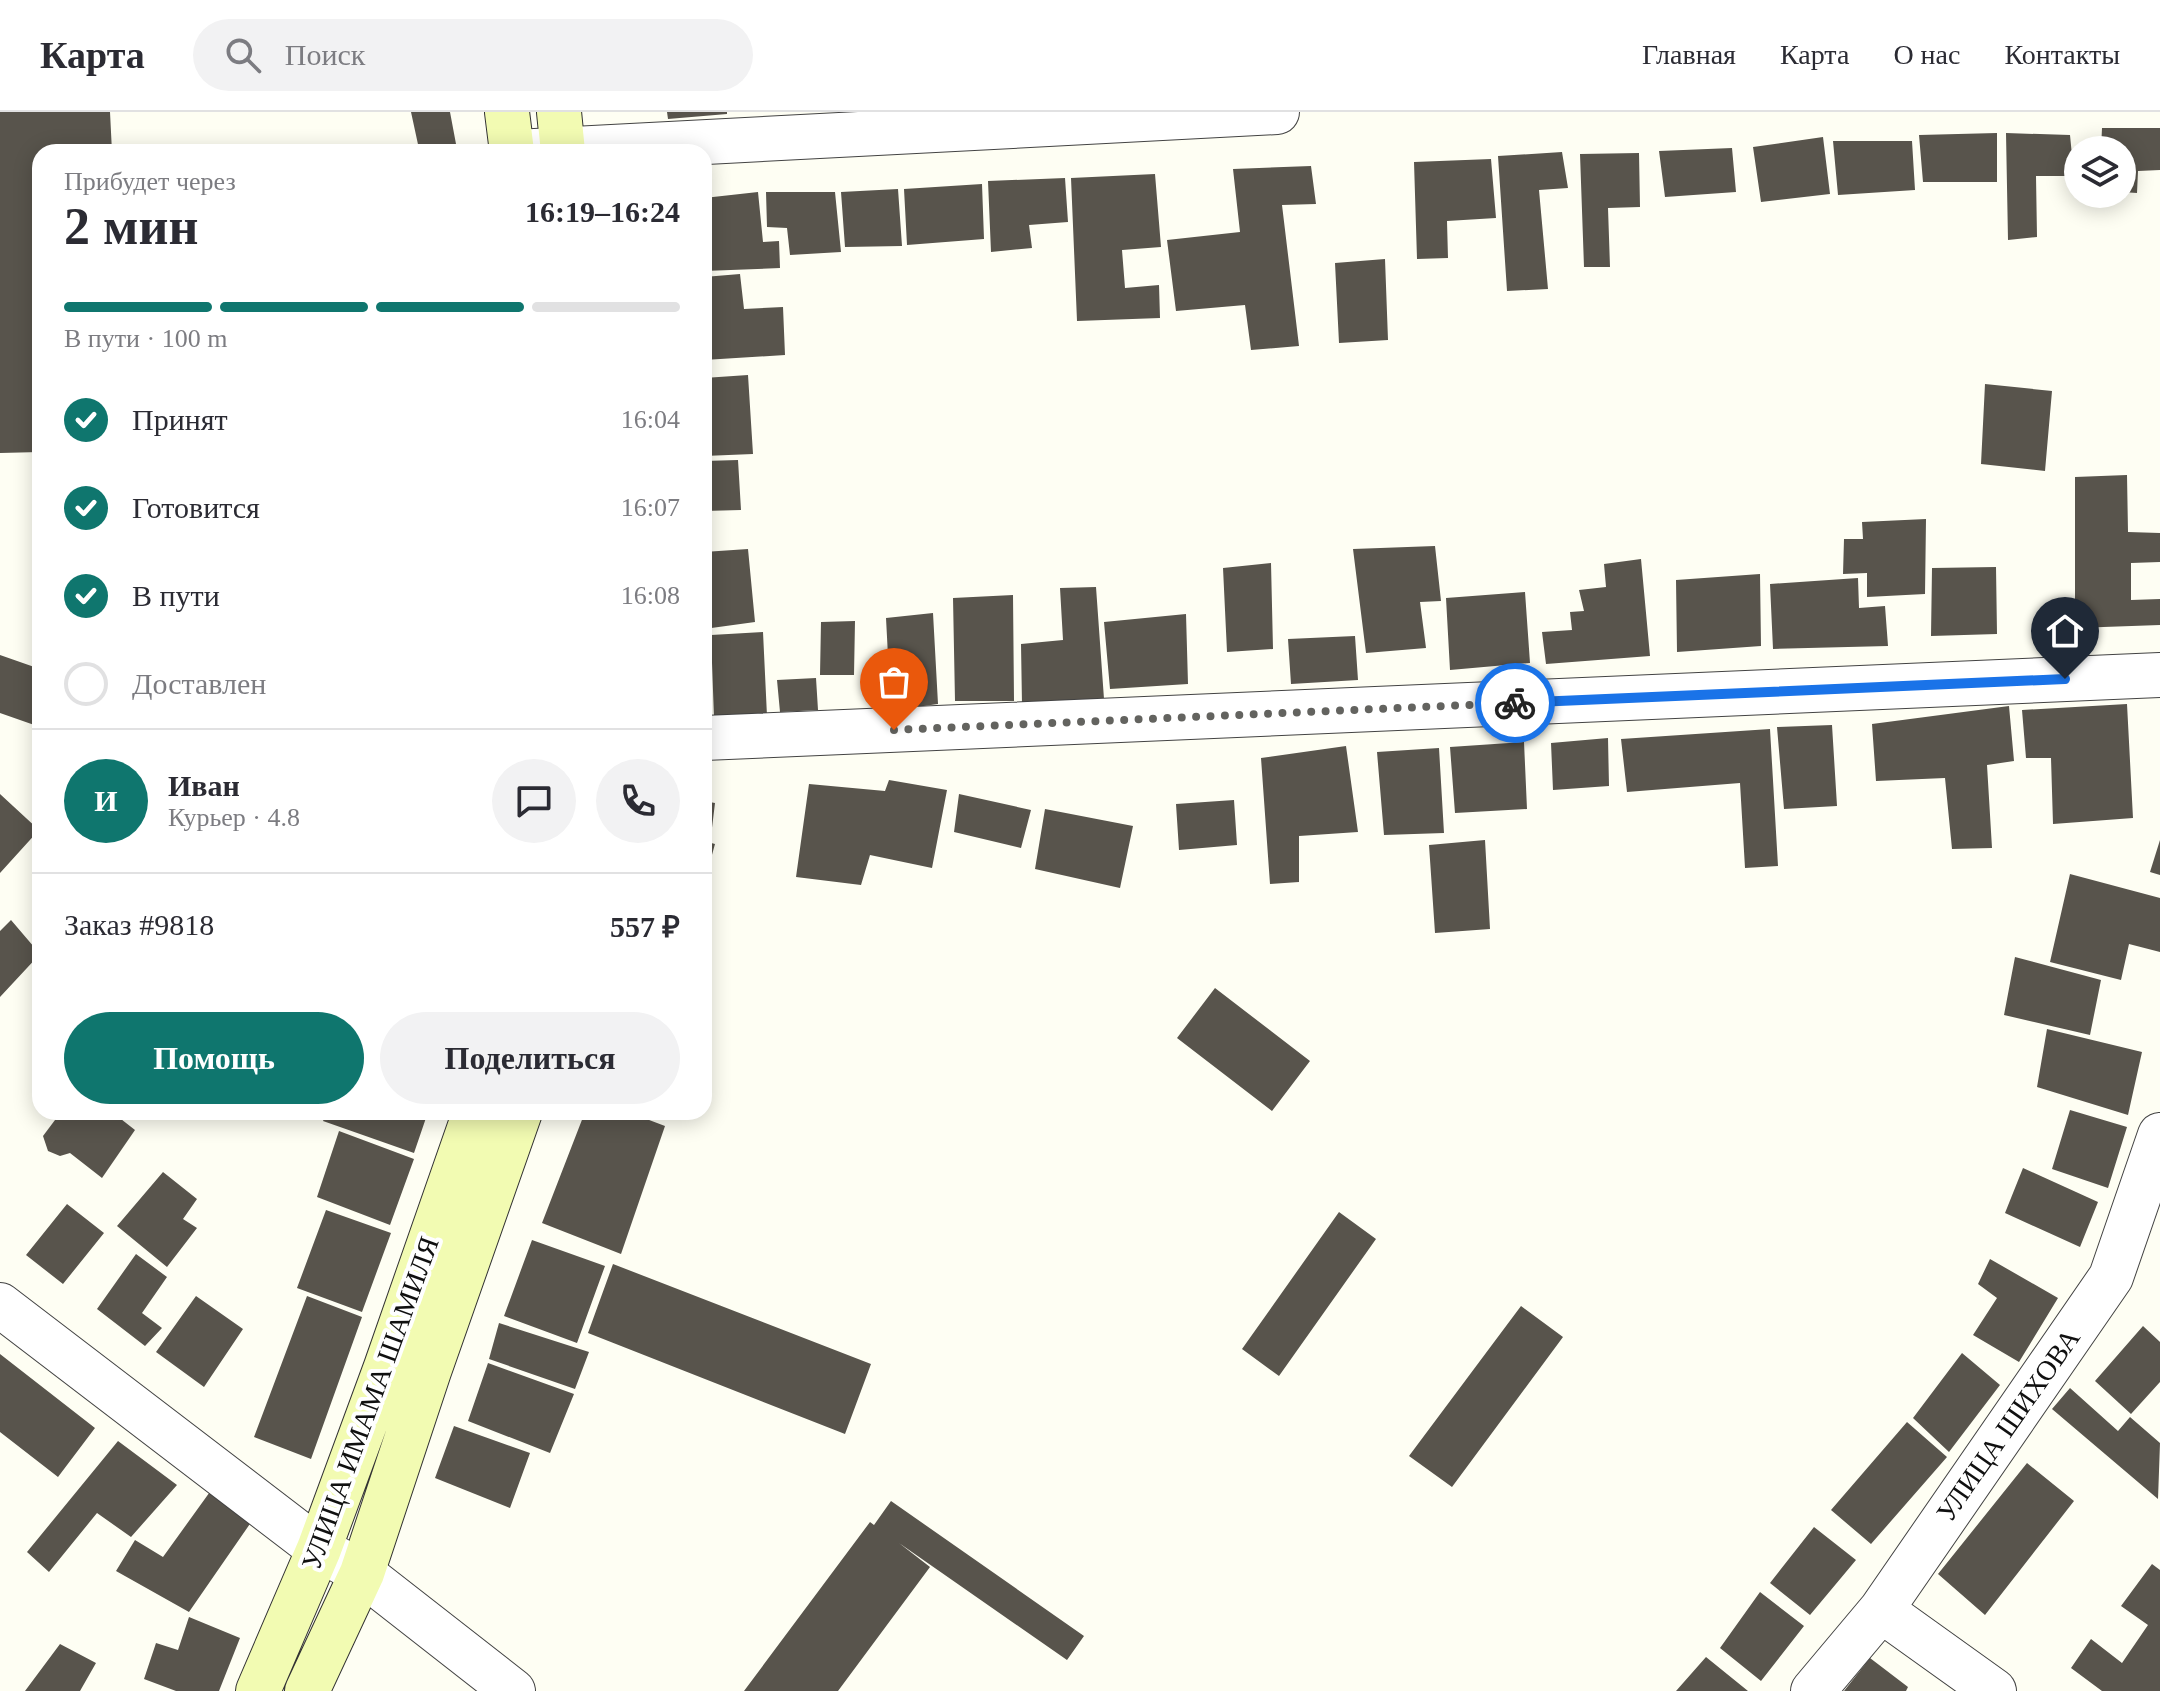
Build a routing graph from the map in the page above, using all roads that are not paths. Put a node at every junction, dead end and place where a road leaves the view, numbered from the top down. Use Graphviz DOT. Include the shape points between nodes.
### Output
graph roads {
  1 [pos="507,112"];
  2 [pos="559,112"];
  3 [pos="1277,112"];
  4 [pos="513,144"];
  5 [pos="562,144"];
  6 [pos="667,144"];
  7 [pos="2160,675"];
  8 [pos="712,738"];
  9 [pos="472,1120"];
  10 [pos="517,1120"];
  11 [pos="2160,1135"];
  12 [pos="0,1305"];
  13 [pos="319,1549"];
  14 [pos="362,1573"];
  15 [pos="1881,1610"];
  16 [pos="258,1691"];
  17 [pos="307,1691"];
  18 [pos="513,1691"];
  19 [pos="1813,1691"];
  20 [pos="1994,1691"];
  1 -- 4 [label="main road"];
  2 -- 5 [label="main road"];
  3 -- 6 [label="street"];
  7 -- 8 [label="street"];
  9 -- 13 [label="main road, УЛИЦА ИМАМА ШАМИЛЯ"];
  10 -- 14 [label="main road, УЛИЦА ИМАМА ШАМИЛЯ"];
  11 -- 15 [label="street, УЛИЦА ШИХОВА" via="2111,1277"];
  12 -- 13 [label="street"];
  13 -- 14 [label="street"];
  13 -- 16 [label="main road, УЛИЦА ИМАМА ШАМИЛЯ"];
  14 -- 17 [label="main road, УЛИЦА ИМАМА ШАМИЛЯ"];
  14 -- 18 [label="street"];
  15 -- 19 [label="street, УЛИЦА ШИХОВА"];
  15 -- 20 [label="street"];
}
